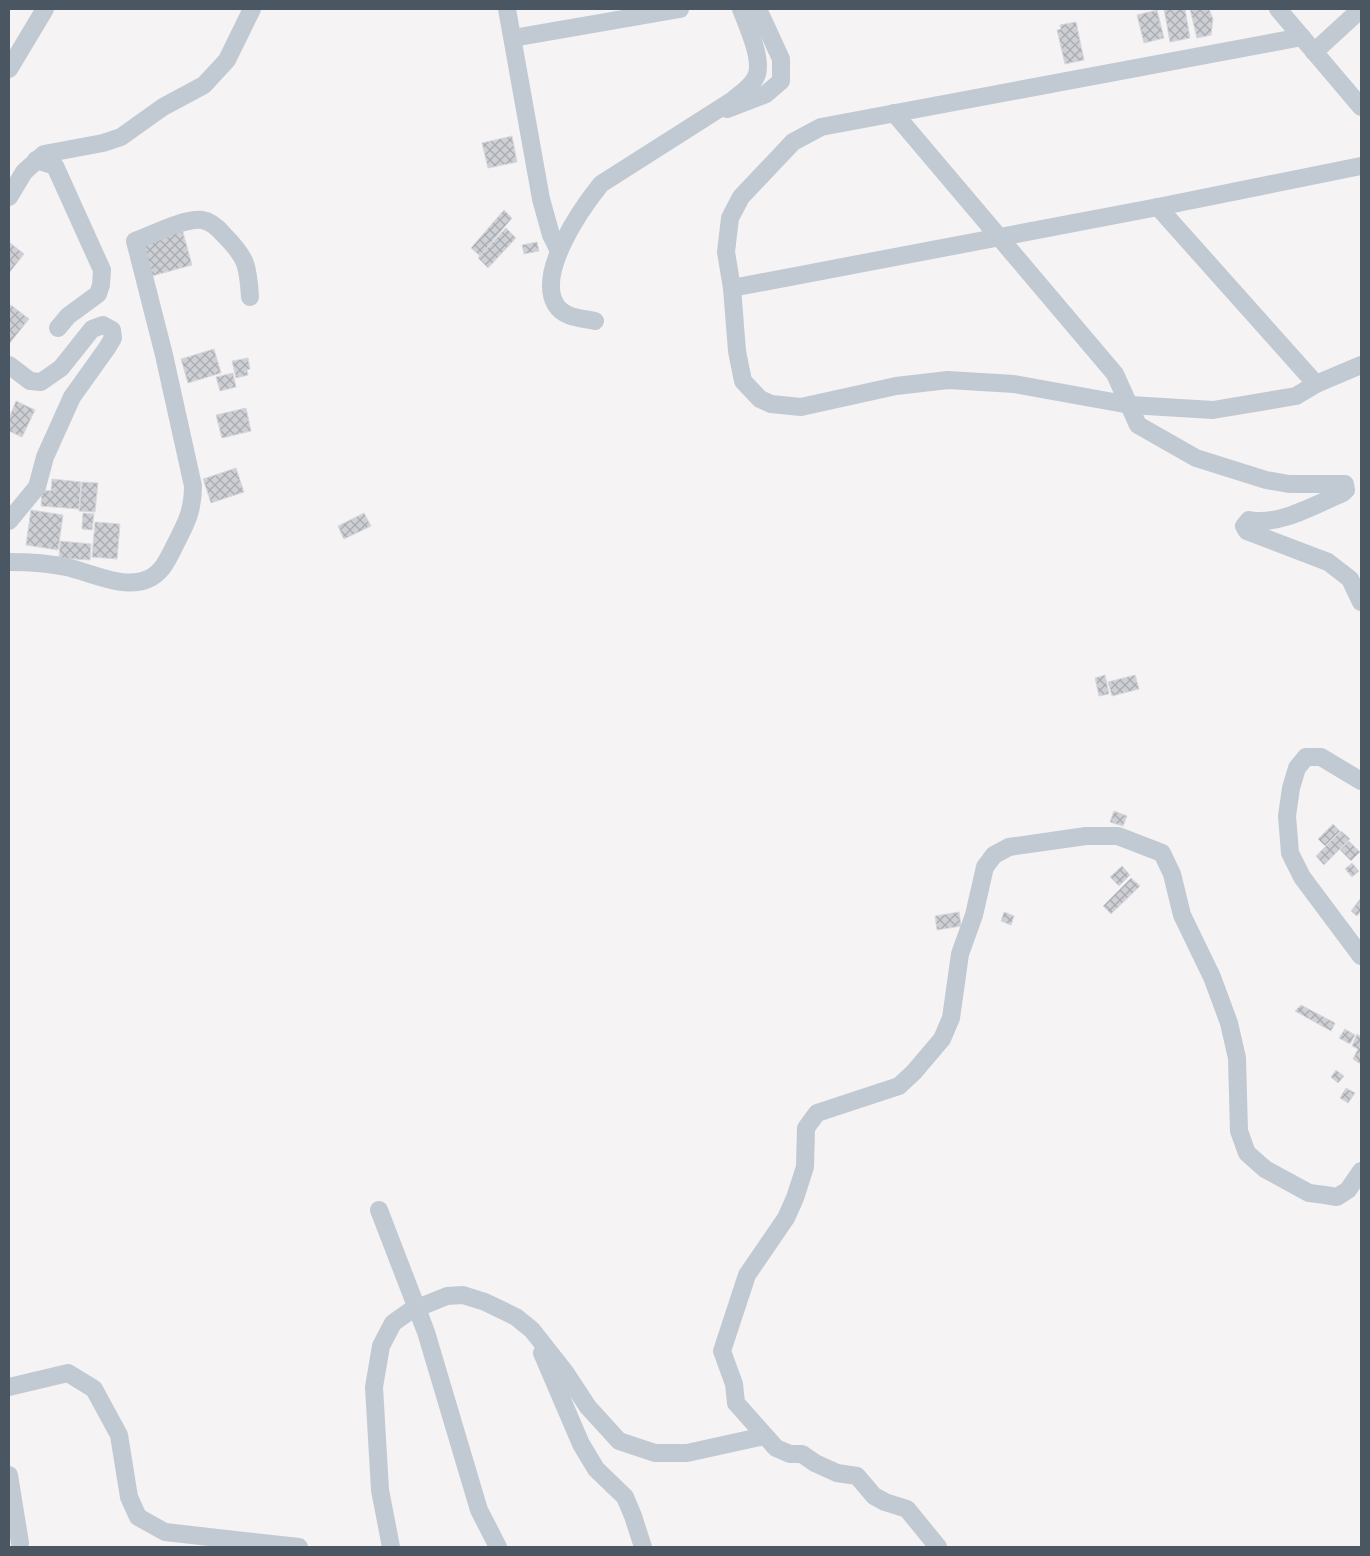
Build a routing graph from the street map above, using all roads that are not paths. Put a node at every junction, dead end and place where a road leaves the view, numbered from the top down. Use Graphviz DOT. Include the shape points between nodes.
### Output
graph roads {
  1 [pos="45,9"];
  2 [pos="252,9"];
  3 [pos="507,9"];
  4 [pos="680,9"];
  5 [pos="741,9"];
  6 [pos="758,9"];
  7 [pos="1278,9"];
  8 [pos="1361,9"];
  9 [pos="1302,37"];
  10 [pos="513,38"];
  11 [pos="1314,52"];
  12 [pos="9,69"];
  13 [pos="1361,107"];
  14 [pos="712,113"];
  15 [pos="894,113"];
  16 [pos="36,160"];
  17 [pos="1361,166"];
  18 [pos="9,197"];
  19 [pos="1158,207"];
  20 [pos="998,237"];
  21 [pos="559,251"];
  22 [pos="732,288"];
  23 [pos="250,297"];
  24 [pos="595,321"];
  25 [pos="58,328"];
  26 [pos="1361,364"];
  27 [pos="9,365"];
  28 [pos="1316,384"];
  29 [pos="1130,405"];
  30 [pos="9,521"];
  31 [pos="9,562"];
  32 [pos="1361,602"];
  33 [pos="1361,781"];
  34 [pos="1361,956"];
  35 [pos="1361,1171"];
  36 [pos="379,1210"];
  37 [pos="417,1308"];
  38 [pos="532,1330"];
  39 [pos="9,1387"];
  40 [pos="764,1436"];
  41 [pos="9,1475"];
  42 [pos="16,1544"];
  43 [pos="299,1547"];
  44 [pos="391,1547"];
  45 [pos="498,1547"];
  46 [pos="643,1547"];
  47 [pos="938,1547"];
  1 -- 12 [label="street"];
  2 -- 16 [label="street" via="227,60 204,85 163,107 121,137 44,154"];
  3 -- 10 [label="street"];
  4 -- 10 [label="street"];
  5 -- 14 [label="street" via="756,49 758,74 752,83"];
  6 -- 14 [label="street" via="781,59 781,81 754,100"];
  7 -- 9 [label="street"];
  8 -- 11 [label="street"];
  9 -- 11 [label="street"];
  9 -- 15 [label="street"];
  10 -- 21 [label="street" via="541,200"];
  11 -- 13 [label="street"];
  14 -- 21 [label="street" via="601,184 585,204"];
  15 -- 20 [label="street"];
  15 -- 22 [label="street" via="821,127 793,142 741,197 730,218 726,252"];
  16 -- 18 [label="street" via="24,172"];
  16 -- 25 [label="street" via="55,166 102,270 98,294 68,316"];
  17 -- 19 [label="street"];
  19 -- 20 [label="street"];
  19 -- 28 [label="street"];
  20 -- 22 [label="street"];
  20 -- 29 [label="street" via="1115,374"];
  21 -- 24 [label="street" via="551,292 557,306 568,315"];
  22 -- 29 [label="street" via="743,381 760,399 771,404 801,407 896,386 948,380 1014,384"];
  23 -- 31 [label="street" via="248,274 241,252 210,223 188,221 135,241 193,486 193,507 186,526 162,568 149,579 136,582 122,582 65,566"];
  26 -- 28 [label="street"];
  27 -- 30 [label="street" via="30,381 41,382 62,368 92,329 103,325 112,330 113,338 72,397 45,457 37,487"];
  28 -- 29 [label="street" via="1296,396 1213,410"];
  29 -- 32 [label="street" via="1134,419 1143,430 1220,467 1289,484 1345,484 1343,493 1276,520 1249,520 1244,526 1246,531 1328,562 1350,579"];
  33 -- 34 [label="street" via="1321,757 1306,757 1297,768 1287,816 1290,853 1302,877"];
  35 -- 40 [label="street" via="1348,1190 1337,1197 1309,1193 1265,1169 1247,1153 1239,1131 1237,1058 1229,1023 1212,977 1182,915 1172,874 1162,852 1118,836 1086,836 1009,847 994,855 985,867 974,915 960,954 951,1018 942,1039 899,1086 817,1113 806,1128 805,1167 795,1198 786,1218 746,1275 722,1351 734,1384 736,1404"];
  36 -- 37 [label="street"];
  37 -- 38 [label="street" via="447,1296 463,1295 516,1317"];
  37 -- 44 [label="street" via="393,1323 381,1346 374,1387 380,1490"];
  37 -- 45 [label="street" via="479,1510"];
  38 -- 40 [label="street" via="588,1407 619,1440 655,1453 687,1453"];
  38 -- 46 [label="street" via="582,1444 596,1469 625,1497"];
  39 -- 43 [label="street" via="68,1373 94,1389 119,1435 129,1497 138,1517 164,1532"];
  40 -- 47 [label="street" via="776,1448 790,1454 802,1454 837,1472 857,1476 874,1496 907,1508"];
  41 -- 42 [label="street"];
}
